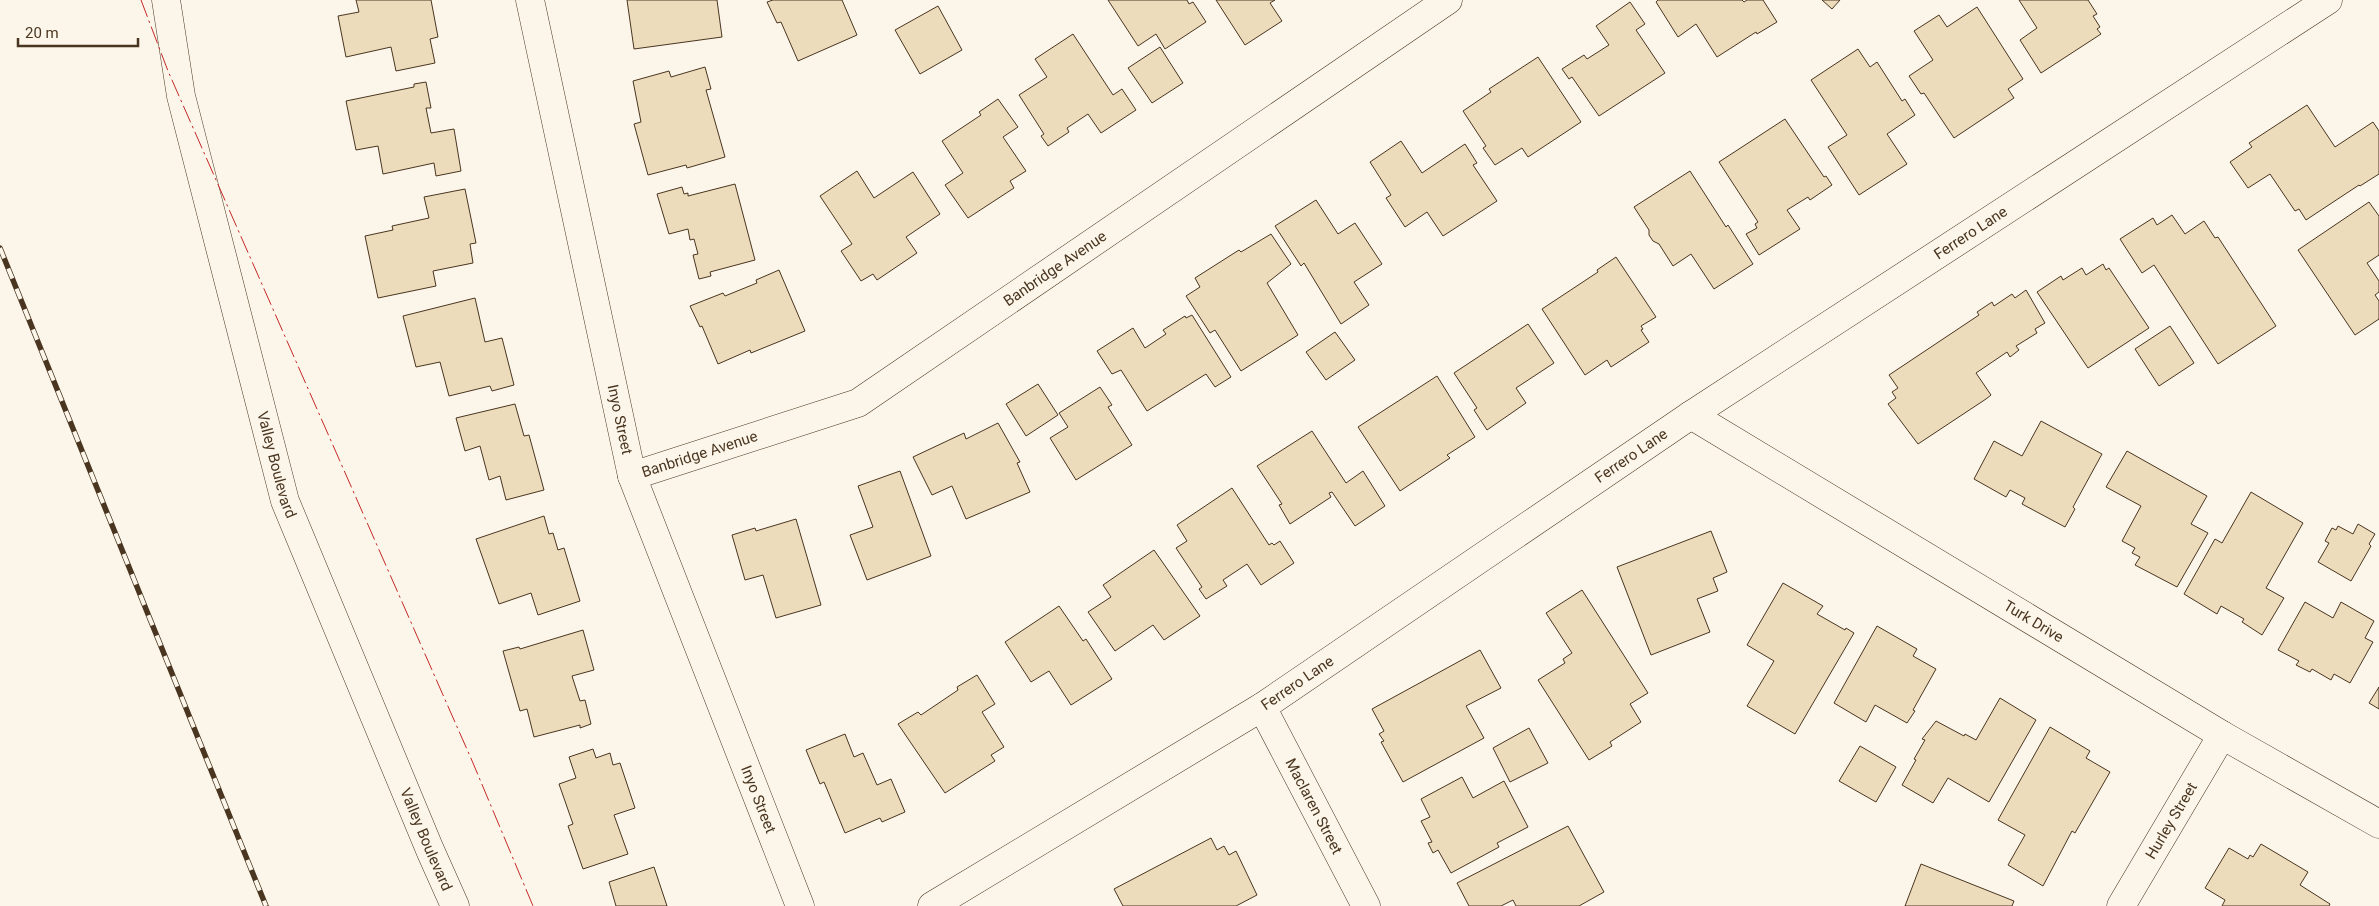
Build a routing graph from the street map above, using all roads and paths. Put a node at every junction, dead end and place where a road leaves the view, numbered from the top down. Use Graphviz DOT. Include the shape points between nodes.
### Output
graph roads {
  1 [pos="166,0"];
  2 [pos="530,0"];
  3 [pos="1448,0"];
  4 [pos="2328,0"];
  5 [pos="1691,415"];
  6 [pos="632,476"];
  7 [pos="1262,707"];
  8 [pos="2222,735"];
  9 [pos="2379,824"];
  10 [pos="455,906"];
  11 [pos="800,906"];
  12 [pos="932,906"];
  13 [pos="1366,906"];
  14 [pos="2121,906"];
  1 -- 10 [label="street, Valley Boulevard" via="181,96 285,500"];
  2 -- 6 [label="street, Inyo Street"];
  3 -- 6 [label="street, Banbridge Avenue" via="858,403"];
  4 -- 5 [label="street, Ferrero Lane"];
  5 -- 7 [label="street, Ferrero Lane"];
  5 -- 8 [label="street, Turk Drive"];
  6 -- 11 [label="street, Inyo Street"];
  7 -- 12 [label="street, Ferrero Lane"];
  7 -- 13 [label="street, Maclaren Street"];
  8 -- 9 [label="street, Turk Drive"];
  8 -- 14 [label="street, Hurley Street"];
}
